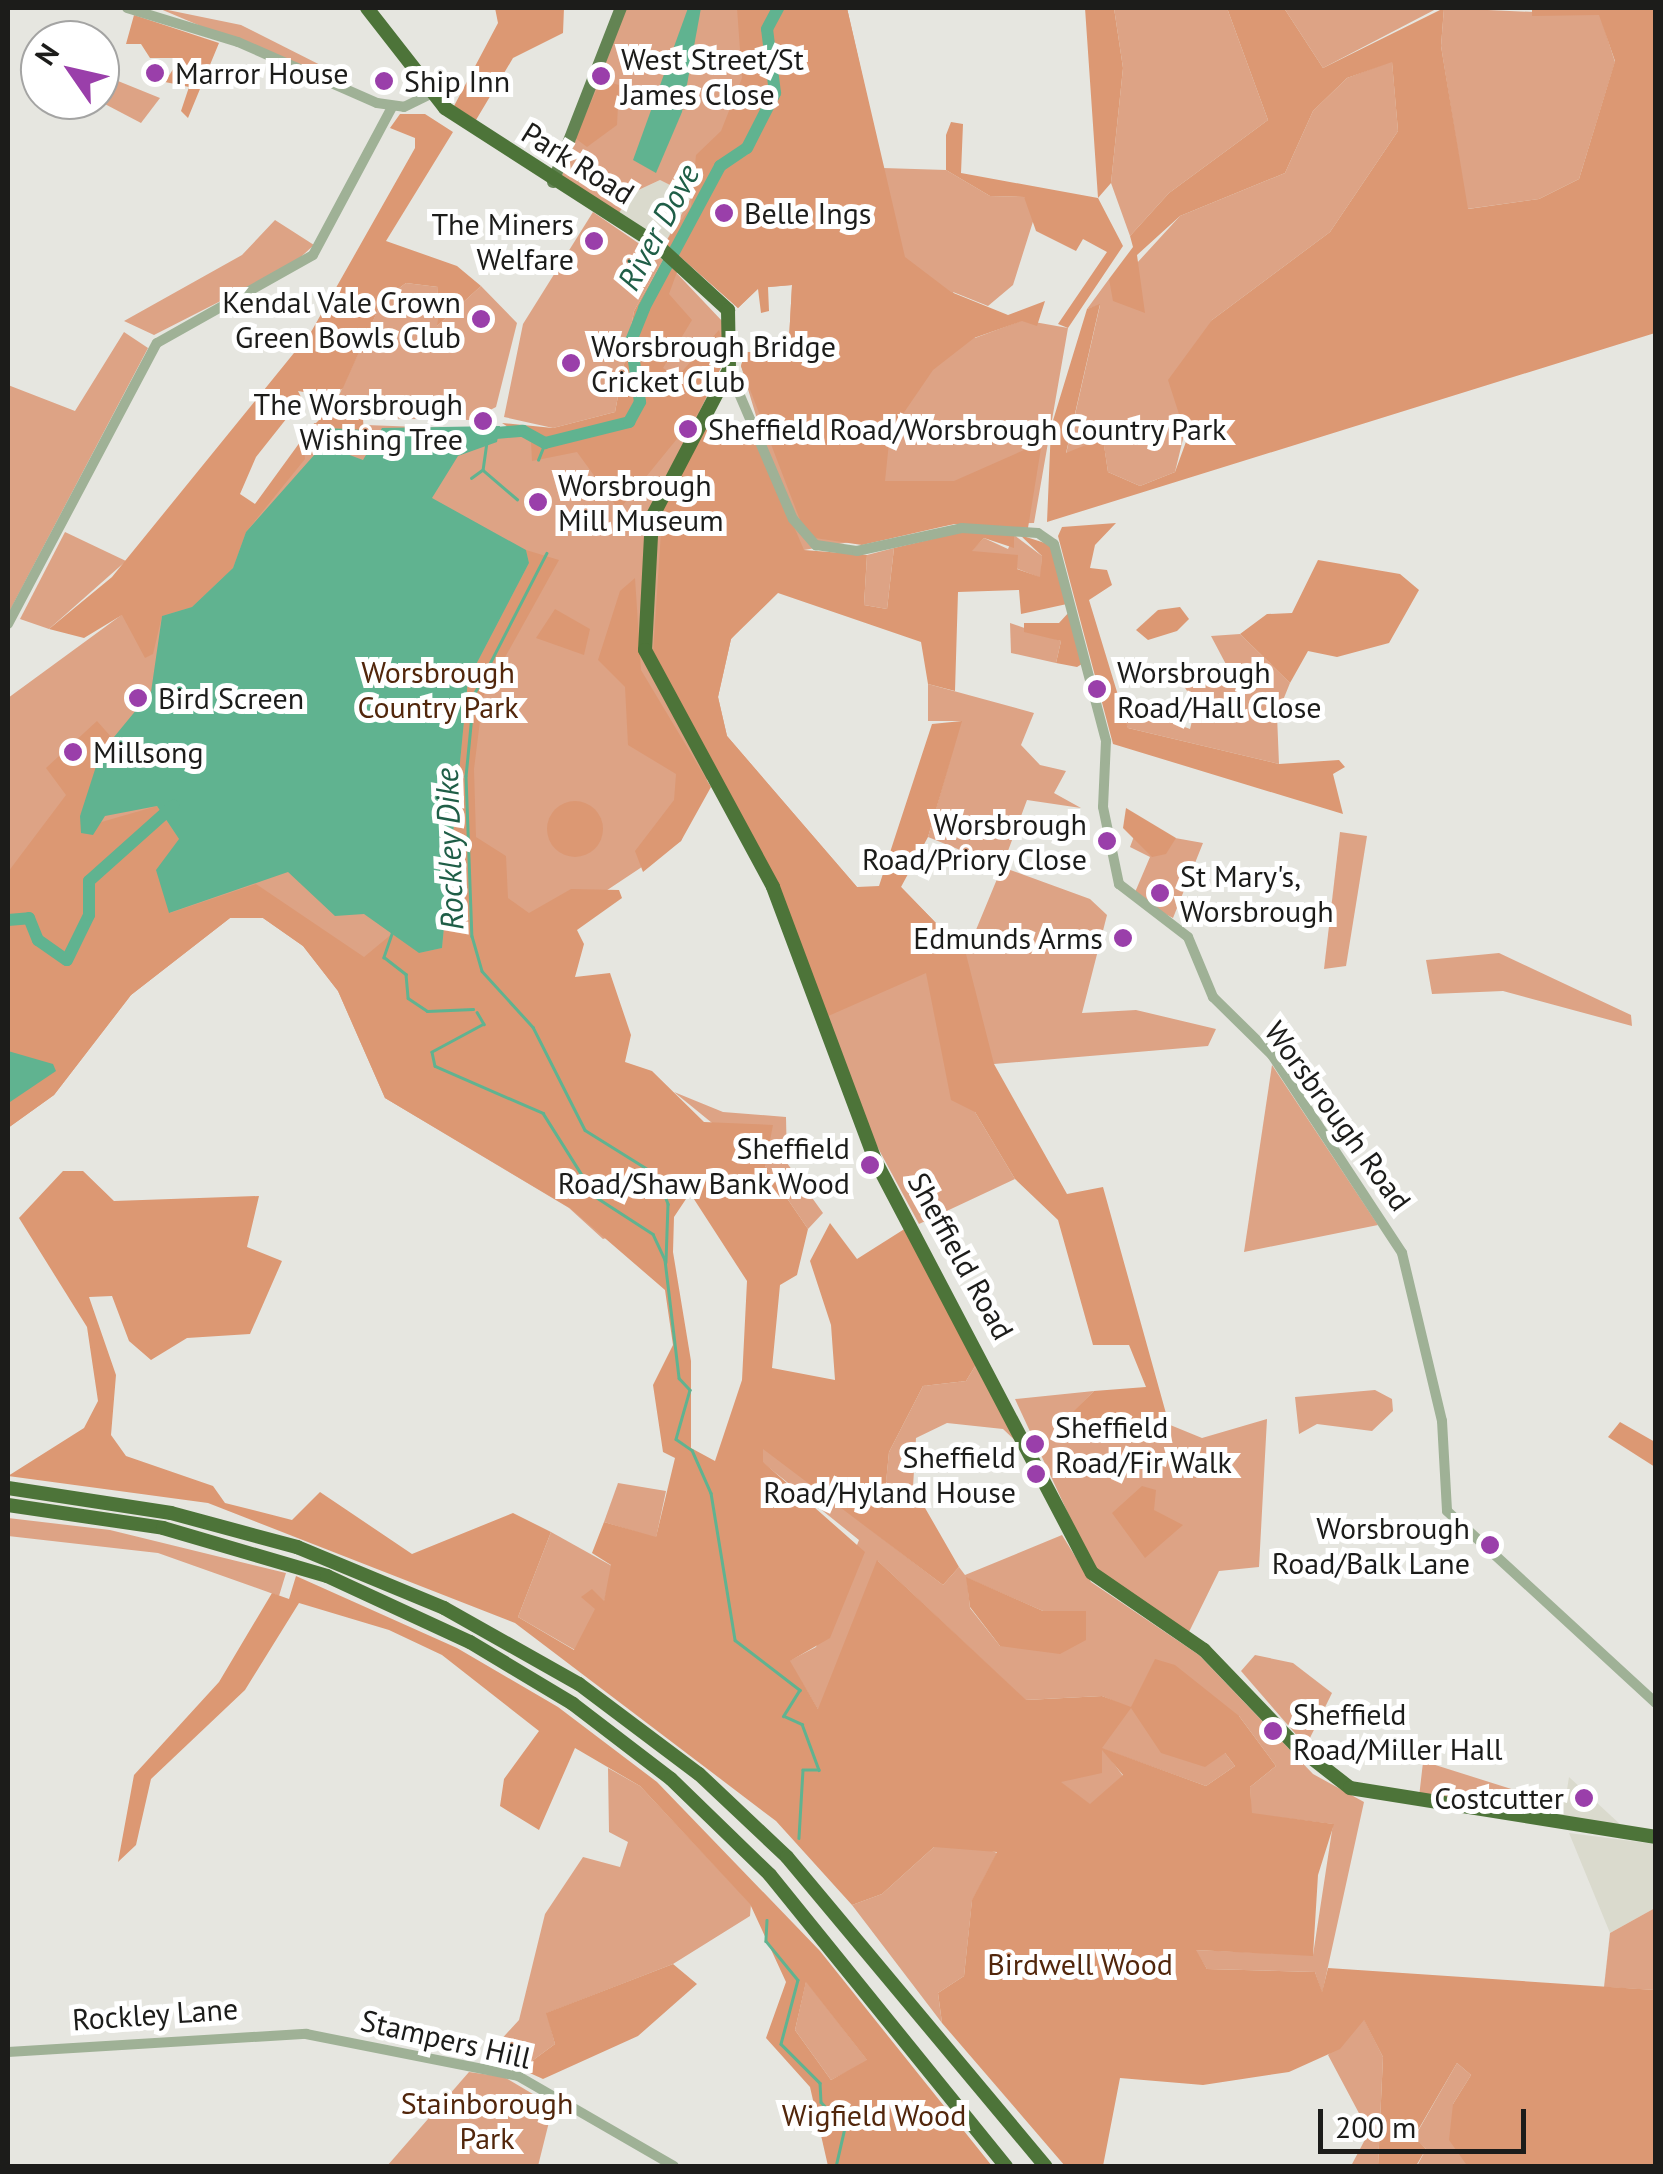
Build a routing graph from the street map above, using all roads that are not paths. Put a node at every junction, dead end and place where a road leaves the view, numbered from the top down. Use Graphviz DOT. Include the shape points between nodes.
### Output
graph roads {
  1 [pos="127,8"];
  2 [pos="367,8"];
  3 [pos="621,8"];
  4 [pos="431,94"];
  5 [pos="392,107"];
  6 [pos="552,182"];
  7 [pos="729,370"];
  8 [pos="8,624"];
  9 [pos="8,1488"];
  10 [pos="8,1504"];
  11 [pos="1656,1703"];
  12 [pos="1656,1837"];
  13 [pos="306,2034"];
  14 [pos="8,2052"];
  15 [pos="674,2166"];
  16 [pos="1006,2166"];
  17 [pos="1045,2166"];
  1 -- 5 [label="street"];
  2 -- 4 [label="highway, Park Road"];
  3 -- 6 [label="main road"];
  4 -- 5 [label="street"];
  4 -- 6 [label="highway, Park Road"];
  5 -- 8 [label="street" via="313,255 158,342"];
  6 -- 7 [label="highway, Park Road" via="656,244 728,310"];
  7 -- 11 [label="street, Worsbrough Road" via="794,519 816,545 856,551 962,528 1038,533 1054,544 1106,741 1103,807 1119,884 1188,937 1212,997 1272,1055 1402,1253 1442,1421 1447,1511"];
  7 -- 12 [label="highway, Sheffield Road" via="658,497 645,650 773,887 876,1162 992,1368 1083,1561 1204,1650 1294,1746 1350,1788"];
  9 -- 17 [label="highway" via="137,1506 296,1547 444,1608 579,1684 699,1774 787,1857"];
  10 -- 16 [label="highway" via="163,1528 327,1576 470,1642 562,1697 670,1779 770,1876"];
  13 -- 14 [label="street, Rockley Lane"];
  13 -- 15 [label="street, Stampers Hill" via="518,2076"];
}
